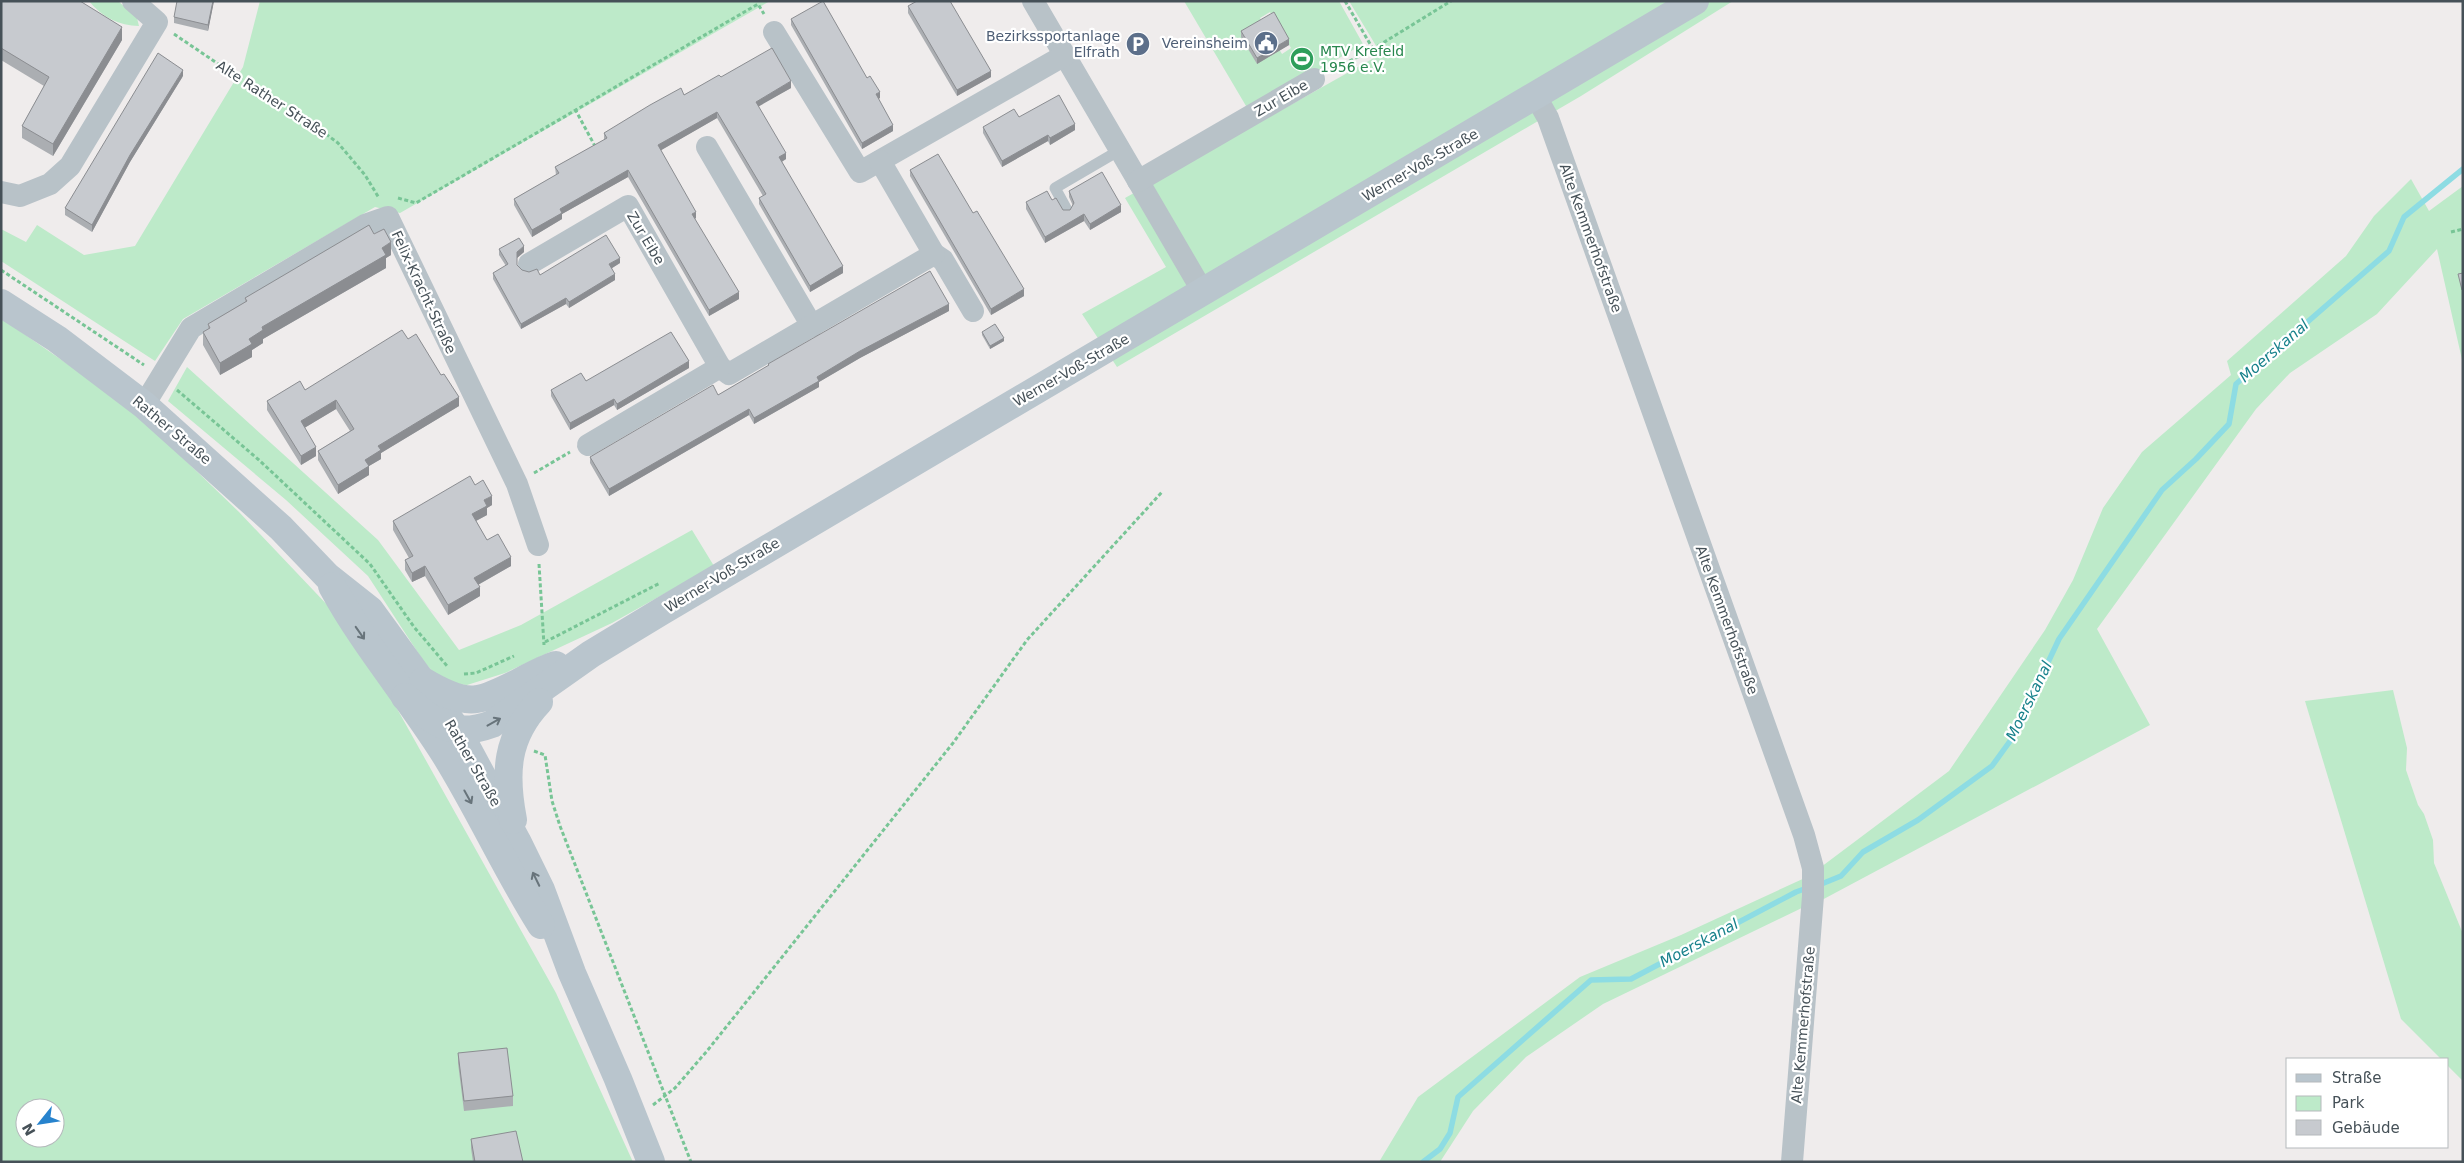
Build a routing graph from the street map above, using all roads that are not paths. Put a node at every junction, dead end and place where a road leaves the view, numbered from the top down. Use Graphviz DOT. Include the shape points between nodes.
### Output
graph roads {
  1 [pos="1033,1"];
  2 [pos="1695,1"];
  3 [pos="137,3"];
  4 [pos="774,32"];
  5 [pos="1065,55"];
  6 [pos="1314,80"];
  7 [pos="1536,97"];
  8 [pos="707,147"];
  9 [pos="1120,150"];
  10 [pos="880,161"];
  11 [pos="1138,181"];
  12 [pos="1,192"];
  13 [pos="1067,210"];
  14 [pos="934,254"];
  15 [pos="529,264"];
  16 [pos="1203,292"];
  17 [pos="1,303"];
  18 [pos="973,310"];
  19 [pos="812,326"];
  20 [pos="720,367"];
  21 [pos="144,405"];
  22 [pos="588,445"];
  23 [pos="538,545"];
  24 [pos="591,654"];
  25 [pos="477,686"];
  26 [pos="412,688"];
  27 [pos="450,734"];
  28 [pos="517,841"];
  29 [pos="572,973"];
  30 [pos="651,1162"];
  31 [pos="1792,1162"];
  1 -- 5 [label="street"];
  2 -- 7 [label="main road, Werner-Voß-Straße"];
  3 -- 12 [label="street" via="157,22 70,166 50,184 20,196"];
  4 -- 10 [label="street" via="860,172"];
  5 -- 9 [label="street"];
  5 -- 10 [label="street"];
  6 -- 11 [label="street, Zur Eibe"];
  7 -- 16 [label="main road, Werner-Voß-Straße"];
  7 -- 31 [label="street, Alte Kemmerhofstraße" via="1548,118 1810,857 1814,887"];
  8 -- 19 [label="street"];
  9 -- 11 [label="street"];
  9 -- 13 [label="lane" via="1055,188"];
  10 -- 14 [label="street"];
  11 -- 16 [label="street"];
  14 -- 18 [label="street" via="943,260"];
  14 -- 19 [label="street"];
  15 -- 20 [label="street, Zur Eibe" via="628,206"];
  16 -- 24 [label="main road, Werner-Voß-Straße"];
  17 -- 21 [label="main road, Rather Straße"];
  19 -- 20 [label="street" via="729,374"];
  20 -- 22 [label="street"];
  21 -- 23 [label="street, Felix-Kracht-Straße" via="191,328 365,225 387,202 517,484"];
  21 -- 26 [label="main road, Rather Straße" via="281,528 327,576 350,619"];
  24 -- 25 [label="main road" via="544,652"];
  27 -- 24 [label="main road, Werner-Voß-Straße, one-way" via="492,724"];
  24 -- 28 [label="main road, Rather Straße" via="534,707 512,743 509,799"];
  25 -- 26 [label="main road" via="456,696"];
  25 -- 27 [label="main road" via="458,708"];
  26 -- 27 [label="main road, Rather Straße"];
  27 -- 28 [label="main road, Rather Straße"];
  27 -- 29 [label="main road, Rather Straße, one-way" via="519,890"];
  29 -- 28 [label="main road, Rather Straße, one-way" via="541,890"];
  29 -- 30 [label="main road, Rather Straße"];
}
